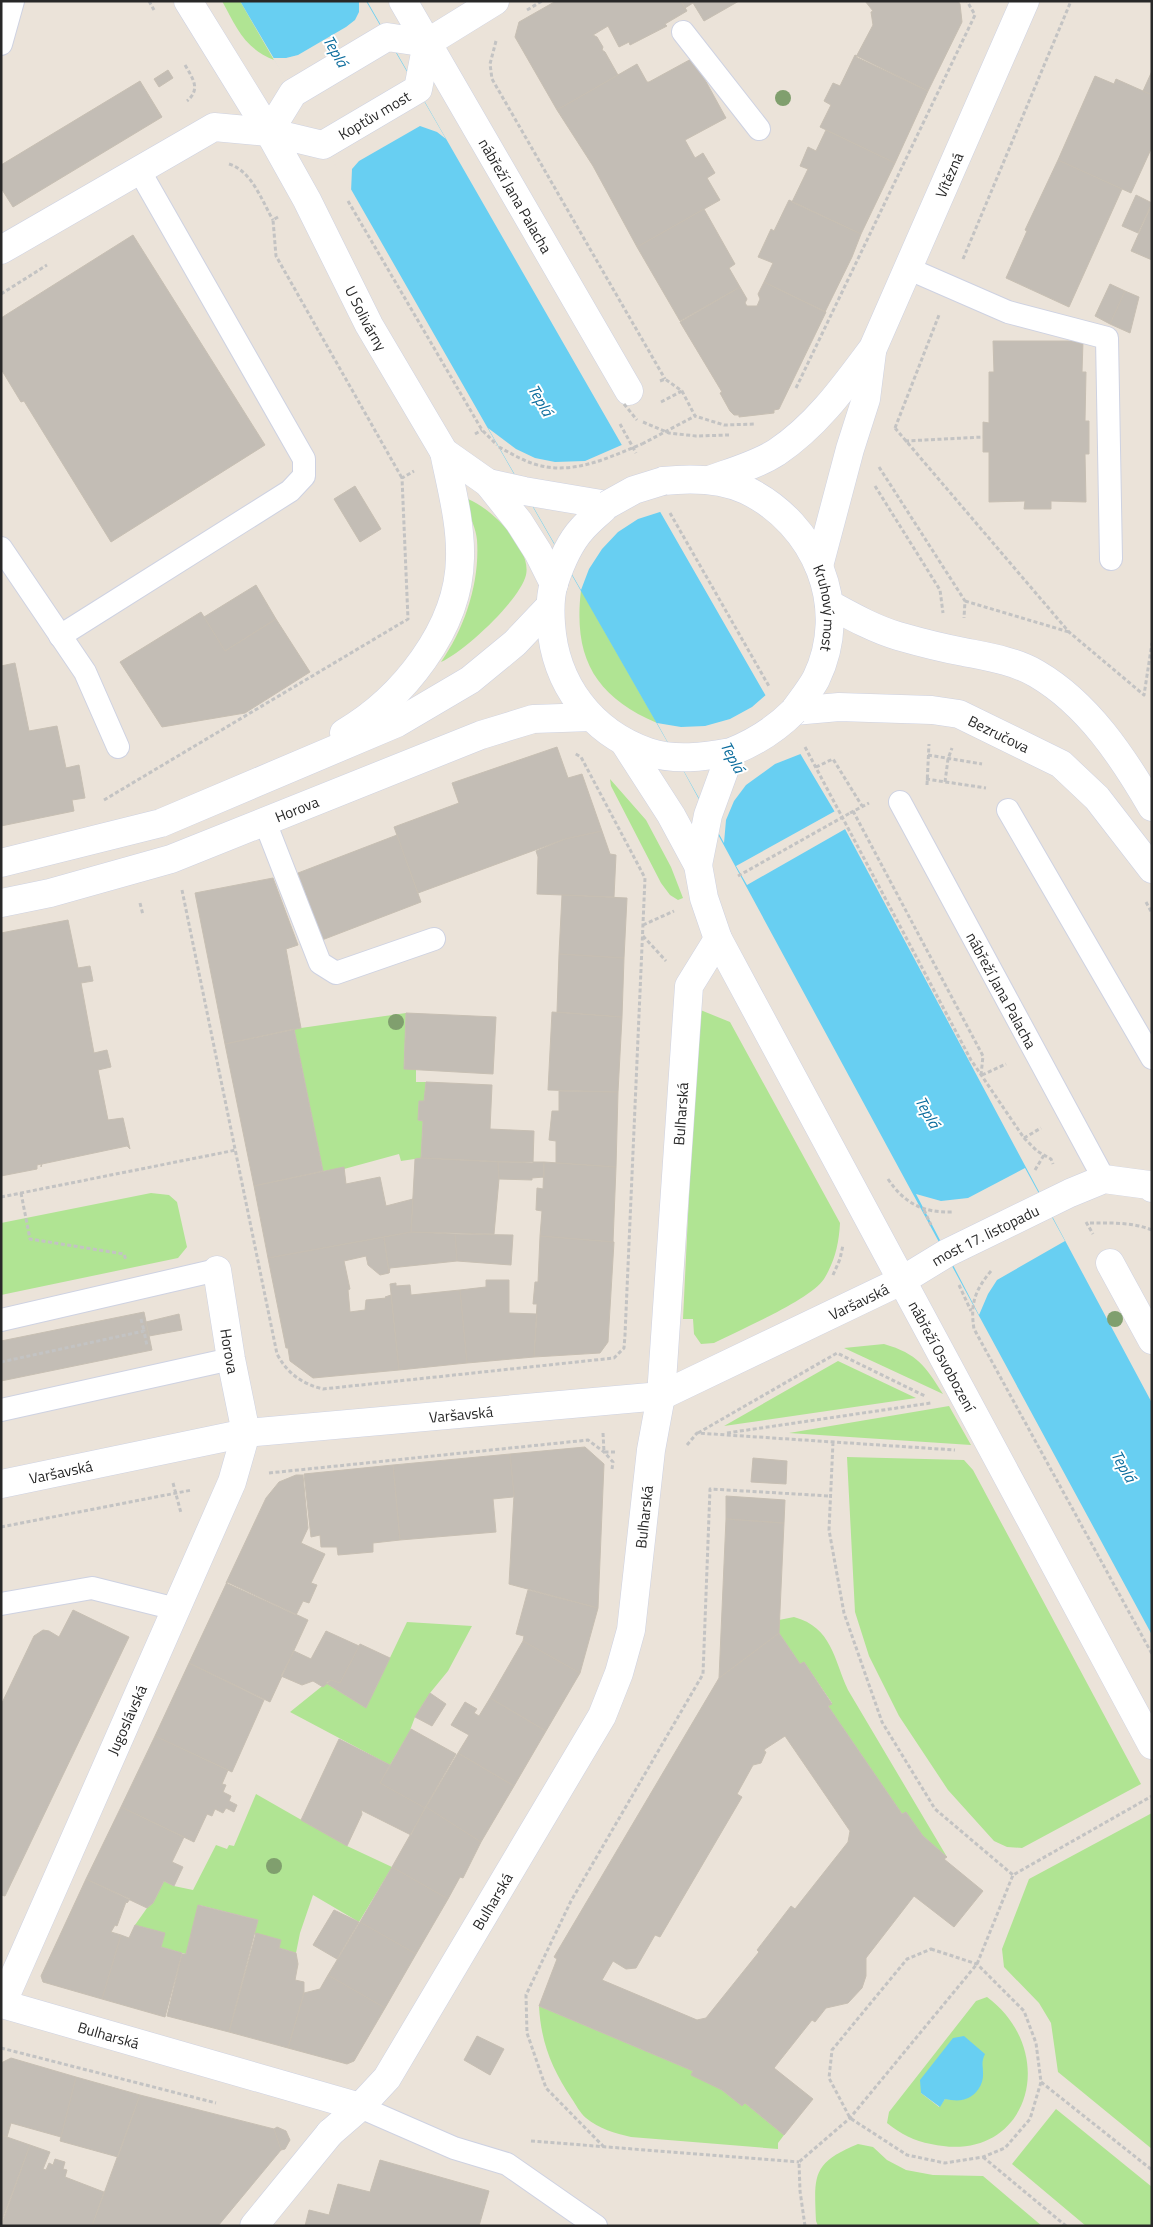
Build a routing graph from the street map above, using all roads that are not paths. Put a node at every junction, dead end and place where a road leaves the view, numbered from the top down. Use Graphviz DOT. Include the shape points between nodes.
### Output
graph roads {
  1 [pos="13,1"];
  2 [pos="188,1"];
  3 [pos="402,1"];
  4 [pos="1025,1"];
  5 [pos="490,5"];
  6 [pos="683,32"];
  7 [pos="1,44"];
  8 [pos="427,44"];
  9 [pos="759,128"];
  10 [pos="269,132"];
  11 [pos="139,170"];
  12 [pos="1,250"];
  13 [pos="907,268"];
  14 [pos="873,348"];
  15 [pos="626,398"];
  16 [pos="444,452"];
  17 [pos="709,480"];
  18 [pos="488,483"];
  19 [pos="607,505"];
  20 [pos="1,548"];
  21 [pos="1111,559"];
  22 [pos="819,566"];
  23 [pos="556,583"];
  24 [pos="829,604"];
  25 [pos="60,636"];
  26 [pos="794,711"];
  27 [pos="591,717"];
  28 [pos="624,742"];
  29 [pos="118,747"];
  30 [pos="731,752"];
  31 [pos="266,779"];
  32 [pos="900,802"];
  33 [pos="1152,807"];
  34 [pos="1008,810"];
  35 [pos="265,822"];
  36 [pos="1,863"];
  37 [pos="698,865"];
  38 [pos="1152,869"];
  39 [pos="1,903"];
  40 [pos="434,939"];
  41 [pos="718,939"];
  42 [pos="1152,1058"];
  43 [pos="1104,1179"];
  44 [pos="1151,1182"];
  45 [pos="1110,1262"];
  46 [pos="217,1270"];
  47 [pos="901,1281"];
  48 [pos="1,1320"];
  49 [pos="1152,1340"];
  50 [pos="230,1359"];
  51 [pos="661,1396"];
  52 [pos="1,1410"];
  53 [pos="246,1433"];
  54 [pos="1,1484"];
  55 [pos="1,1604"];
  56 [pos="176,1609"];
  57 [pos="1152,1745"];
  58 [pos="2,2005"];
  59 [pos="360,2107"];
  60 [pos="254,2226"];
  61 [pos="596,2226"];
  1 -- 7 [label="lane"];
  2 -- 10 [label="street, U Solivárny"];
  3 -- 8 [label="street, nábřeží Jana Palacha"];
  4 -- 13 [label="street, Vítězná"];
  5 -- 8 [label="street"];
  6 -- 9 [label="lane"];
  8 -- 10 [label="street" via="387,36 293,93"];
  8 -- 10 [label="street, Koptův most" via="418,89 323,145"];
  8 -- 15 [label="street, nábřeží Jana Palacha"];
  10 -- 11 [label="street" via="214,127"];
  10 -- 16 [label="street, U Solivárny" via="369,325"];
  11 -- 12 [label="street"];
  11 -- 25 [label="lane" via="304,459 304,476 290,491"];
  13 -- 14 [label="street, Vítězná"];
  13 -- 21 [label="lane" via="1008,312 1108,338"];
  14 -- 17 [label="street, Vítězná" via="838,395 807,427 776,452"];
  14 -- 22 [label="street, Vítězná" via="866,399"];
  16 -- 18 [label="street, U Solivárny"];
  16 -- 31 [label="street" via="460,559 455,594 440,635 402,688 362,723"];
  17 -- 19 [label="street, Kruhový most, bridge" via="663,481 634,490"];
  17 -- 22 [label="street, Kruhový most" via="745,490 776,508 802,534"];
  18 -- 19 [label="street, U Solivárny"];
  18 -- 23 [label="street, U Solivárny" via="519,522"];
  19 -- 23 [label="street, Kruhový most" via="581,530"];
  20 -- 25 [label="lane"];
  22 -- 24 [label="street, Kruhový most"];
  23 -- 27 [label="street, Kruhový most" via="553,646 566,684"];
  23 -- 31 [label="street" via="515,643 470,680 397,723"];
  24 -- 26 [label="street, Kruhový most" via="827,643 816,679"];
  24 -- 33 [label="street" via="897,636 996,658 1036,673 1069,696 1101,732 1127,764"];
  25 -- 29 [label="lane" via="85,672"];
  26 -- 30 [label="street, Kruhový most, bridge" via="766,736"];
  26 -- 38 [label="street, Bezručova" via="839,707 959,714 1061,764 1097,798"];
  27 -- 28 [label="street, Kruhový most"];
  27 -- 35 [label="street, Horova" via="533,719 482,735"];
  28 -- 30 [label="street, Kruhový most" via="676,757 704,757"];
  28 -- 37 [label="street" via="671,815"];
  30 -- 37 [label="street" via="708,815"];
  31 -- 36 [label="street" via="161,823"];
  32 -- 43 [label="lane, nábřeží Jana Palacha"];
  34 -- 42 [label="lane"];
  35 -- 39 [label="street, Horova" via="171,859 50,893"];
  35 -- 40 [label="lane" via="320,963 336,973"];
  37 -- 41 [label="street" via="704,898"];
  41 -- 47 [label="street, nábřeží Osvobození"];
  41 -- 51 [label="street, Bulharská" via="689,986"];
  43 -- 44 [label="street"];
  43 -- 47 [label="street, most 17. listopadu" via="947,1253"];
  45 -- 49 [label="street"];
  46 -- 48 [label="lane"];
  46 -- 50 [label="street, Horova"];
  47 -- 51 [label="street, Varšavská"];
  47 -- 57 [label="street, nábřeží Osvobození"];
  50 -- 52 [label="lane"];
  50 -- 53 [label="street, Horova"];
  51 -- 53 [label="street, Varšavská"];
  51 -- 59 [label="street, Bulharská" via="651,1450 631,1630 602,1716 387,2078"];
  53 -- 54 [label="street, Varšavská"];
  53 -- 56 [label="street, Jugoslávská" via="232,1482"];
  55 -- 56 [label="lane" via="92,1588"];
  56 -- 58 [label="street, Jugoslávská"];
  58 -- 59 [label="street, Bulharská"];
  59 -- 60 [label="street, Bulharská" via="330,2133"];
  59 -- 61 [label="lane" via="454,2148 506,2164"];
}
